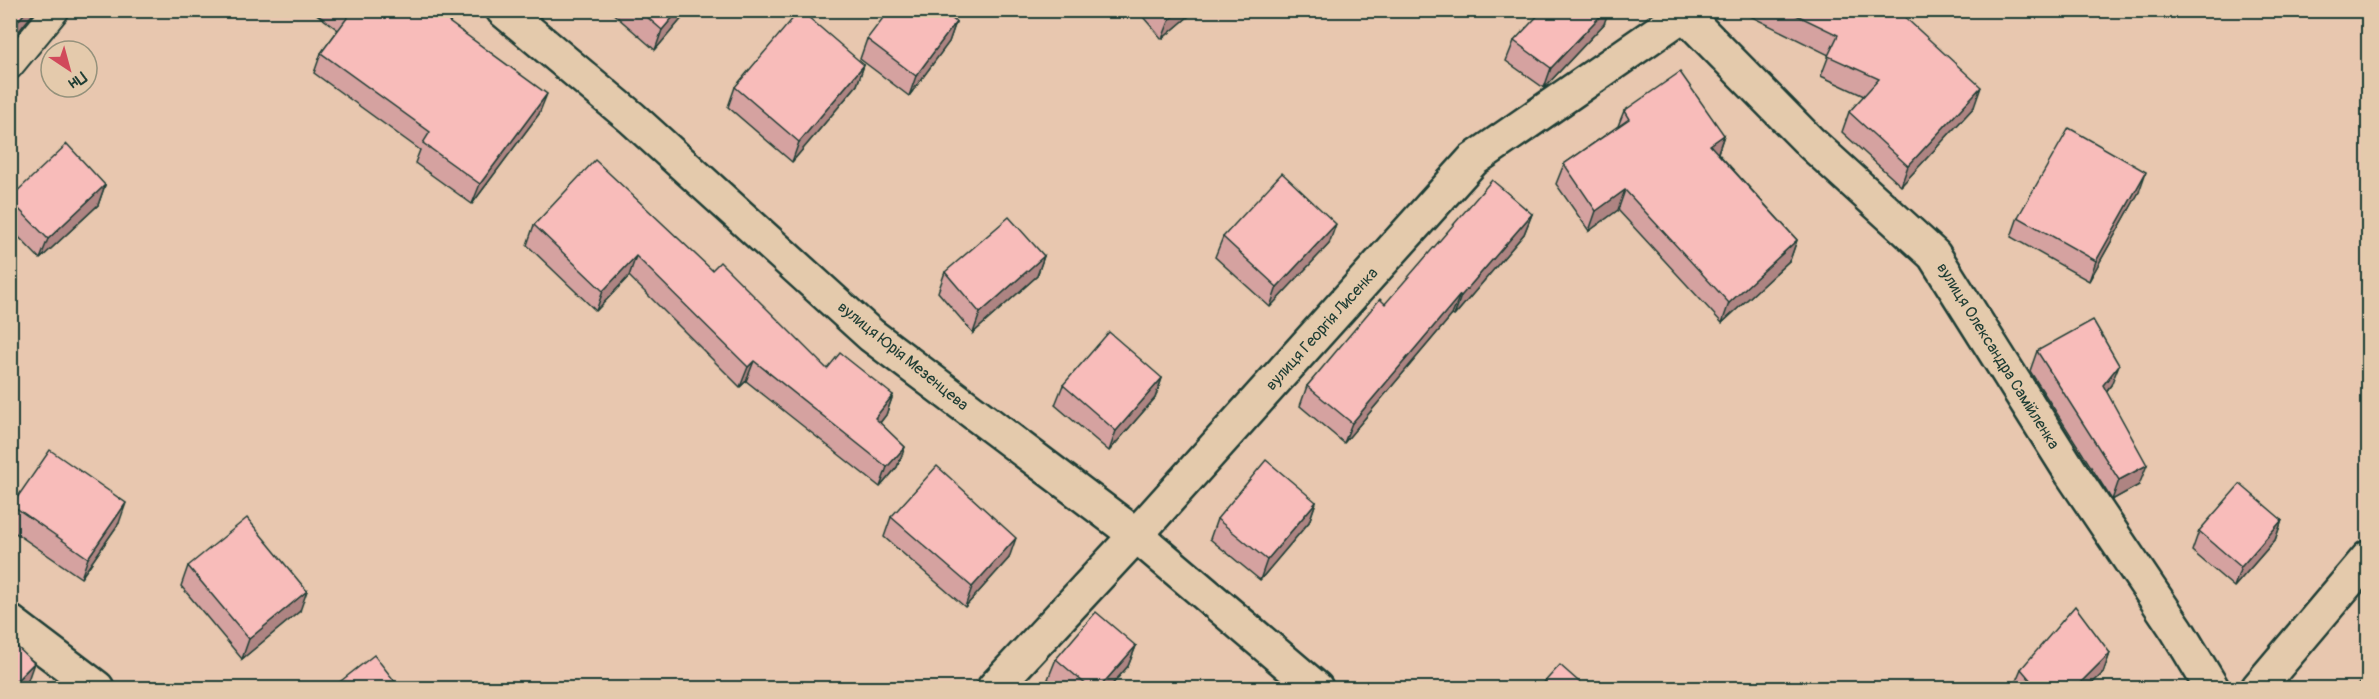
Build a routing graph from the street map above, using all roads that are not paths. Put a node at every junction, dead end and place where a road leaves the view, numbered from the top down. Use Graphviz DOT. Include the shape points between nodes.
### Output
graph roads {
  1 [pos="56,10"];
  2 [pos="503,10"];
  3 [pos="1683,12"];
  4 [pos="10,66"];
  5 [pos="1136,535"];
  6 [pos="2368,558"];
  7 [pos="10,622"];
  8 [pos="97,688"];
  9 [pos="994,688"];
  10 [pos="1316,688"];
  11 [pos="2212,688"];
  12 [pos="2258,688"];
  1 -- 4 [label="lane"];
  2 -- 5 [label="street, вулиця Юрія Мезенцева" via="632,118 871,335"];
  3 -- 5 [label="street, вулиця Георгія Лисенка" via="1473,160"];
  3 -- 11 [label="street, вулиця Олександра Самійленка" via="1811,143 1934,255"];
  5 -- 9 [label="street, вулиця Георгія Лисенка"];
  5 -- 10 [label="street, вулиця Юрія Мезенцева"];
  6 -- 12 [label="street"];
  7 -- 8 [label="street"];
}
